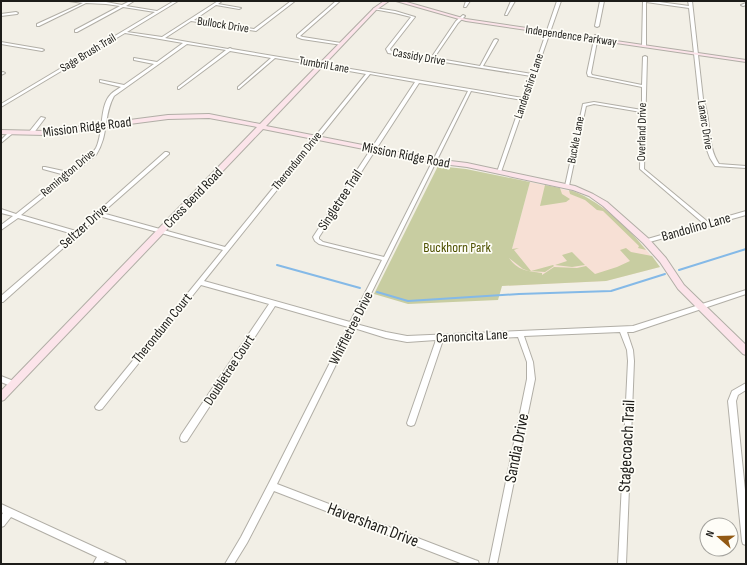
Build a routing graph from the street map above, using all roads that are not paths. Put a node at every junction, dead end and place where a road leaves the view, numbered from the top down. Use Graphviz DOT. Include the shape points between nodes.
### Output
graph roads {
  1 [pos="71,1"];
  2 [pos="132,1"];
  3 [pos="176,1"];
  4 [pos="220,1"];
  5 [pos="293,1"];
  6 [pos="338,1"];
  7 [pos="387,1"];
  8 [pos="398,1"];
  9 [pos="411,1"];
  10 [pos="468,1"];
  11 [pos="513,1"];
  12 [pos="559,1"];
  13 [pos="602,1"];
  14 [pos="645,1"];
  15 [pos="690,1"];
  16 [pos="87,2"];
  17 [pos="215,4"];
  18 [pos="123,6"];
  19 [pos="465,6"];
  20 [pos="691,6"];
  21 [pos="239,8"];
  22 [pos="375,9"];
  23 [pos="158,12"];
  24 [pos="16,13"];
  25 [pos="506,14"];
  26 [pos="1,15"];
  27 [pos="461,18"];
  28 [pos="190,20"];
  29 [pos="38,25"];
  30 [pos="597,26"];
  31 [pos="76,31"];
  32 [pos="548,31"];
  33 [pos="123,32"];
  34 [pos="596,37"];
  35 [pos="163,38"];
  36 [pos="496,40"];
  37 [pos="187,42"];
  38 [pos="1,43"];
  39 [pos="340,44"];
  40 [pos="644,44"];
  41 [pos="230,49"];
  42 [pos="42,50"];
  43 [pos="695,52"];
  44 [pos="274,57"];
  45 [pos="645,57"];
  46 [pos="746,57"];
  47 [pos="135,59"];
  48 [pos="432,60"];
  49 [pos="746,60"];
  50 [pos="157,63"];
  51 [pos="321,64"];
  52 [pos="481,67"];
  53 [pos="369,73"];
  54 [pos="532,75"];
  55 [pos="101,81"];
  56 [pos="418,81"];
  57 [pos="123,86"];
  58 [pos="643,86"];
  59 [pos="179,88"];
  60 [pos="238,88"];
  61 [pos="470,90"];
  62 [pos="524,99"];
  63 [pos="1,106"];
  64 [pos="642,111"];
  65 [pos="43,118"];
  66 [pos="104,126"];
  67 [pos="262,126"];
  68 [pos="1,132"];
  69 [pos="11,133"];
  70 [pos="31,134"];
  71 [pos="317,137"];
  72 [pos="1,142"];
  73 [pos="374,149"];
  74 [pos="167,153"];
  75 [pos="434,161"];
  76 [pos="746,167"];
  77 [pos="45,168"];
  78 [pos="499,172"];
  79 [pos="69,174"];
  80 [pos="567,186"];
  81 [pos="1,211"];
  82 [pos="746,213"];
  83 [pos="98,214"];
  84 [pos="16,216"];
  85 [pos="707,224"];
  86 [pos="1,228"];
  87 [pos="160,231"];
  88 [pos="77,233"];
  89 [pos="646,241"];
  90 [pos="226,249"];
  91 [pos="385,259"];
  92 [pos="200,282"];
  93 [pos="746,292"];
  94 [pos="1,300"];
  95 [pos="273,303"];
  96 [pos="701,307"];
  97 [pos="352,325"];
  98 [pos="623,330"];
  99 [pos="520,334"];
  100 [pos="440,338"];
  101 [pos="746,351"];
  102 [pos="1,379"];
  103 [pos="13,384"];
  104 [pos="746,386"];
  105 [pos="1,397"];
  106 [pos="98,407"];
  107 [pos="411,423"];
  108 [pos="184,438"];
  109 [pos="272,486"];
  110 [pos="1,508"];
  111 [pos="10,512"];
  112 [pos="1,523"];
  113 [pos="746,541"];
  114 [pos="103,556"];
  115 [pos="98,564"];
  116 [pos="122,564"];
  117 [pos="229,564"];
  118 [pos="475,564"];
  119 [pos="493,564"];
  120 [pos="622,564"];
  1 -- 16 [label="street"];
  2 -- 18 [label="street"];
  3 -- 23 [label="street, Sage Brush Trail"];
  4 -- 17 [label="street"];
  5 -- 28 [label="street, Bullock Drive" via="255,30"];
  6 -- 39 [label="street" via="298,36"];
  7 -- 22 [label="street, Cross Bend Road"];
  8 -- 27 [label="street, Independence Parkway"];
  9 -- 27 [label="street, Independence Parkway"];
  10 -- 19 [label="street"];
  11 -- 25 [label="street"];
  12 -- 32 [label="street, Landershire Lane"];
  13 -- 30 [label="street"];
  14 -- 20 [label="street"];
  14 -- 40 [label="street"];
  15 -- 20 [label="street, Lanarc Drive"];
  16 -- 18 [label="street"];
  16 -- 29 [label="street"];
  17 -- 21 [label="street"];
  17 -- 28 [label="street"];
  18 -- 23 [label="street"];
  18 -- 31 [label="street"];
  20 -- 43 [label="street, Lanarc Drive"];
  22 -- 39 [label="street, Cross Bend Road"];
  22 -- 48 [label="street, Cassidy Drive" via="413,18 387,52"];
  23 -- 33 [label="street, Sage Brush Trail"];
  24 -- 26 [label="street"];
  27 -- 32 [label="street, Independence Parkway"];
  27 -- 48 [label="street"];
  28 -- 35 [label="street"];
  32 -- 34 [label="street, Independence Parkway"];
  32 -- 54 [label="street, Landershire Lane"];
  33 -- 35 [label="street, Tumbril Lane"];
  33 -- 63 [label="street, Sage Brush Trail"];
  34 -- 40 [label="street, Independence Parkway"];
  34 -- 58 [label="street" via="590,76"];
  35 -- 37 [label="street, Tumbril Lane"];
  36 -- 52 [label="street"];
  37 -- 41 [label="street, Tumbril Lane"];
  37 -- 50 [label="street, Remington Drive"];
  38 -- 42 [label="street"];
  39 -- 51 [label="street, Cross Bend Road"];
  40 -- 43 [label="street, Independence Parkway"];
  41 -- 44 [label="street, Tumbril Lane"];
  41 -- 59 [label="street"];
  43 -- 46 [label="street, Independence Parkway"];
  43 -- 49 [label="street, Independence Parkway"];
  43 -- 76 [label="street, Lanarc Drive" via="711,159 717,165"];
  44 -- 51 [label="street, Tumbril Lane"];
  44 -- 60 [label="street"];
  45 -- 58 [label="street, Overland Drive"];
  47 -- 50 [label="street"];
  48 -- 52 [label="street, Cassidy Drive"];
  50 -- 57 [label="street, Remington Drive"];
  51 -- 53 [label="street, Tumbril Lane"];
  51 -- 67 [label="street, Cross Bend Road"];
  52 -- 54 [label="street, Cassidy Drive"];
  53 -- 56 [label="street, Tumbril Lane"];
  53 -- 71 [label="street, Therondunn Drive"];
  54 -- 62 [label="street, Landershire Lane"];
  55 -- 57 [label="street"];
  56 -- 61 [label="street, Tumbril Lane"];
  56 -- 73 [label="street, Singletree Trail"];
  57 -- 66 [label="street, Remington Drive" via="109,98"];
  58 -- 64 [label="street, Overland Drive"];
  61 -- 62 [label="street, Tumbril Lane"];
  61 -- 75 [label="street, Whiffletree Drive"];
  62 -- 78 [label="street, Landershire Lane"];
  64 -- 80 [label="street, Buckle Lane" via="594,103 584,105"];
  64 -- 85 [label="street, Overland Drive" via="642,169"];
  65 -- 70 [label="street"];
  66 -- 67 [label="street, Mission Ridge Road" via="168,117 199,116"];
  66 -- 70 [label="street, Mission Ridge Road"];
  66 -- 79 [label="street, Remington Drive" via="103,138 98,149"];
  67 -- 71 [label="street, Mission Ridge Road"];
  67 -- 87 [label="street, Cross Bend Road"];
  68 -- 69 [label="street, Mission Ridge Road"];
  69 -- 70 [label="street, Mission Ridge Road"];
  69 -- 72 [label="street"];
  71 -- 73 [label="street, Mission Ridge Road"];
  71 -- 90 [label="street, Therondunn Drive"];
  73 -- 75 [label="street, Mission Ridge Road"];
  73 -- 91 [label="street, Singletree Trail" via="316,237 321,243"];
  74 -- 83 [label="street, Seltzer Drive"];
  75 -- 78 [label="street, Mission Ridge Road"];
  75 -- 91 [label="street, Whiffletree Drive"];
  77 -- 79 [label="street"];
  78 -- 80 [label="street, Mission Ridge Road"];
  79 -- 84 [label="street, Remington Drive"];
  80 -- 89 [label="street, Mission Ridge Road" via="598,198"];
  81 -- 84 [label="street"];
  82 -- 85 [label="street, Bandolino Lane"];
  83 -- 87 [label="street"];
  83 -- 88 [label="street, Seltzer Drive"];
  84 -- 86 [label="street, Remington Drive"];
  84 -- 88 [label="street"];
  85 -- 89 [label="street, Bandolino Lane"];
  87 -- 90 [label="street"];
  87 -- 103 [label="street, Cross Bend Road"];
  88 -- 94 [label="street, Seltzer Drive"];
  89 -- 96 [label="street, Mission Ridge Road" via="660,256 681,287"];
  90 -- 92 [label="street, Therondunn Court"];
  91 -- 97 [label="street, Whiffletree Drive"];
  92 -- 95 [label="street, Canoncita Lane"];
  92 -- 106 [label="street, Therondunn Court"];
  93 -- 96 [label="street, Canoncita Lane"];
  95 -- 97 [label="street, Canoncita Lane"];
  95 -- 108 [label="street, Doubletree Court"];
  96 -- 98 [label="street, Canoncita Lane" via="645,326"];
  96 -- 101 [label="street, Mission Ridge Road"];
  97 -- 100 [label="street, Canoncita Lane" via="396,338"];
  97 -- 109 [label="street, Whiffletree Drive"];
  98 -- 99 [label="street, Canoncita Lane"];
  98 -- 120 [label="street, Stagecoach Trail" via="631,361"];
  99 -- 100 [label="street, Canoncita Lane"];
  99 -- 119 [label="street, Sandia Drive" via="530,362 530,379"];
  100 -- 107 [label="street"];
  102 -- 103 [label="street"];
  103 -- 105 [label="street, Cross Bend Road"];
  104 -- 113 [label="street" via="735,393 732,402"];
  109 -- 117 [label="street, Whiffletree Drive"];
  109 -- 118 [label="street, Haversham Drive"];
  110 -- 111 [label="street"];
  111 -- 112 [label="street"];
  111 -- 114 [label="street"];
  114 -- 115 [label="street"];
  114 -- 116 [label="street"];
}
